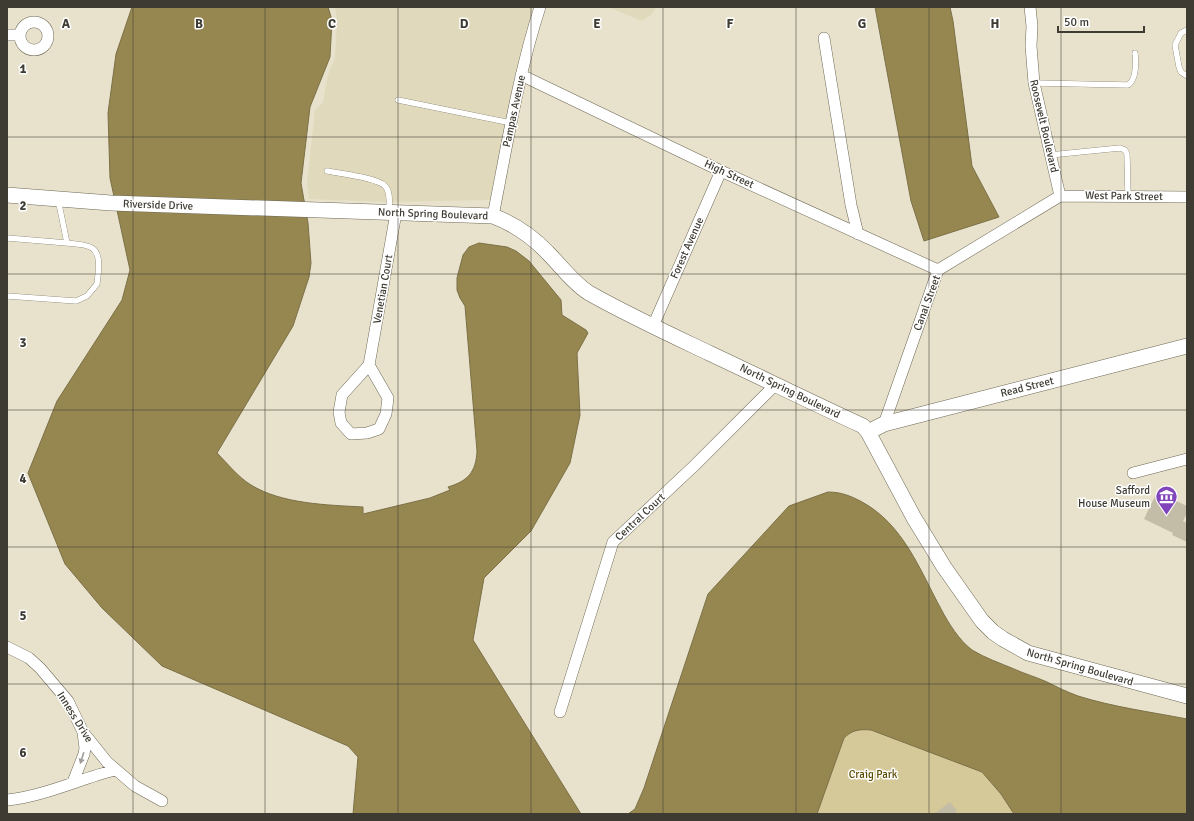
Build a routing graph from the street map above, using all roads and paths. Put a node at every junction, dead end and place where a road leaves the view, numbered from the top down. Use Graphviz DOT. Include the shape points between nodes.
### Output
graph roads {
  1 [pos="540,7"];
  2 [pos="1030,7"];
  3 [pos="1187,30"];
  4 [pos="7,35"];
  5 [pos="20,35"];
  6 [pos="824,38"];
  7 [pos="1135,53"];
  8 [pos="521,75"];
  9 [pos="1187,76"];
  10 [pos="1034,83"];
  11 [pos="398,100"];
  12 [pos="512,124"];
  13 [pos="1050,155"];
  14 [pos="327,171"];
  15 [pos="722,171"];
  16 [pos="7,195"];
  17 [pos="1060,196"];
  18 [pos="1128,196"];
  19 [pos="1187,197"];
  20 [pos="58,199"];
  21 [pos="310,210"];
  22 [pos="393,213"];
  23 [pos="493,216"];
  24 [pos="858,234"];
  25 [pos="7,238"];
  26 [pos="67,243"];
  27 [pos="938,270"];
  28 [pos="7,296"];
  29 [pos="653,326"];
  30 [pos="1187,346"];
  31 [pos="369,365"];
  32 [pos="776,384"];
  33 [pos="884,424"];
  34 [pos="868,432"];
  35 [pos="1187,459"];
  36 [pos="1133,473"];
  37 [pos="7,647"];
  38 [pos="1187,696"];
  39 [pos="560,712"];
  40 [pos="83,732"];
  41 [pos="116,770"];
  42 [pos="73,782"];
  43 [pos="7,800"];
  44 [pos="162,801"];
  1 -- 8 [label="street, Pampas Avenue"];
  2 -- 10 [label="street, Roosevelt Boulevard"];
  3 -- 9 [label="lane" via="1181,33 1175,45 1179,67"];
  4 -- 5 [label="street"];
  6 -- 24 [label="street"];
  7 -- 10 [label="lane" via="1134,76 1128,86"];
  8 -- 12 [label="street, Pampas Avenue"];
  8 -- 15 [label="street, High Street"];
  10 -- 13 [label="street, Roosevelt Boulevard"];
  11 -- 12 [label="lane"];
  12 -- 23 [label="street, Pampas Avenue"];
  13 -- 17 [label="street, Roosevelt Boulevard"];
  13 -- 18 [label="lane" via="1120,148 1124,150 1127,154"];
  14 -- 22 [label="lane" via="377,180 386,186"];
  15 -- 24 [label="street, High Street"];
  15 -- 29 [label="street, Forest Avenue"];
  16 -- 20 [label="street, Riverside Drive"];
  17 -- 18 [label="street, West Park Street"];
  17 -- 27 [label="street, Canal Street"];
  18 -- 19 [label="street, West Park Street"];
  20 -- 21 [label="street, Riverside Drive"];
  20 -- 26 [label="lane"];
  21 -- 22 [label="street, North Spring Boulevard"];
  22 -- 23 [label="street, North Spring Boulevard"];
  22 -- 31 [label="street, Venetian Court"];
  23 -- 29 [label="street, North Spring Boulevard" via="523,231 588,292"];
  24 -- 27 [label="street, High Street"];
  25 -- 26 [label="lane"];
  26 -- 28 [label="lane" via="92,247 96,252 98,284 87,296 76,301"];
  27 -- 33 [label="street, Canal Street"];
  29 -- 32 [label="street, North Spring Boulevard"];
  30 -- 33 [label="street, Read Street"];
  31 -- 31 [label="street" via="342,395 339,412 341,423 352,434 379,429 386,414 388,398"];
  32 -- 34 [label="street, North Spring Boulevard" via="862,426"];
  32 -- 39 [label="street, Central Court" via="613,542"];
  33 -- 34 [label="street, Read Street"];
  34 -- 38 [label="street, North Spring Boulevard" via="914,518 944,567 993,632 1028,653"];
  35 -- 36 [label="street"];
  37 -- 40 [label="street, Inness Drive" via="29,658 40,668 68,701"];
  40 -- 41 [label="street, Inness Drive"];
  40 -- 42 [label="street, one-way" via="84,754"];
  41 -- 42 [label="street"];
  41 -- 44 [label="street, Inness Drive" via="135,786"];
  42 -- 43 [label="street" via="44,793"];
}
